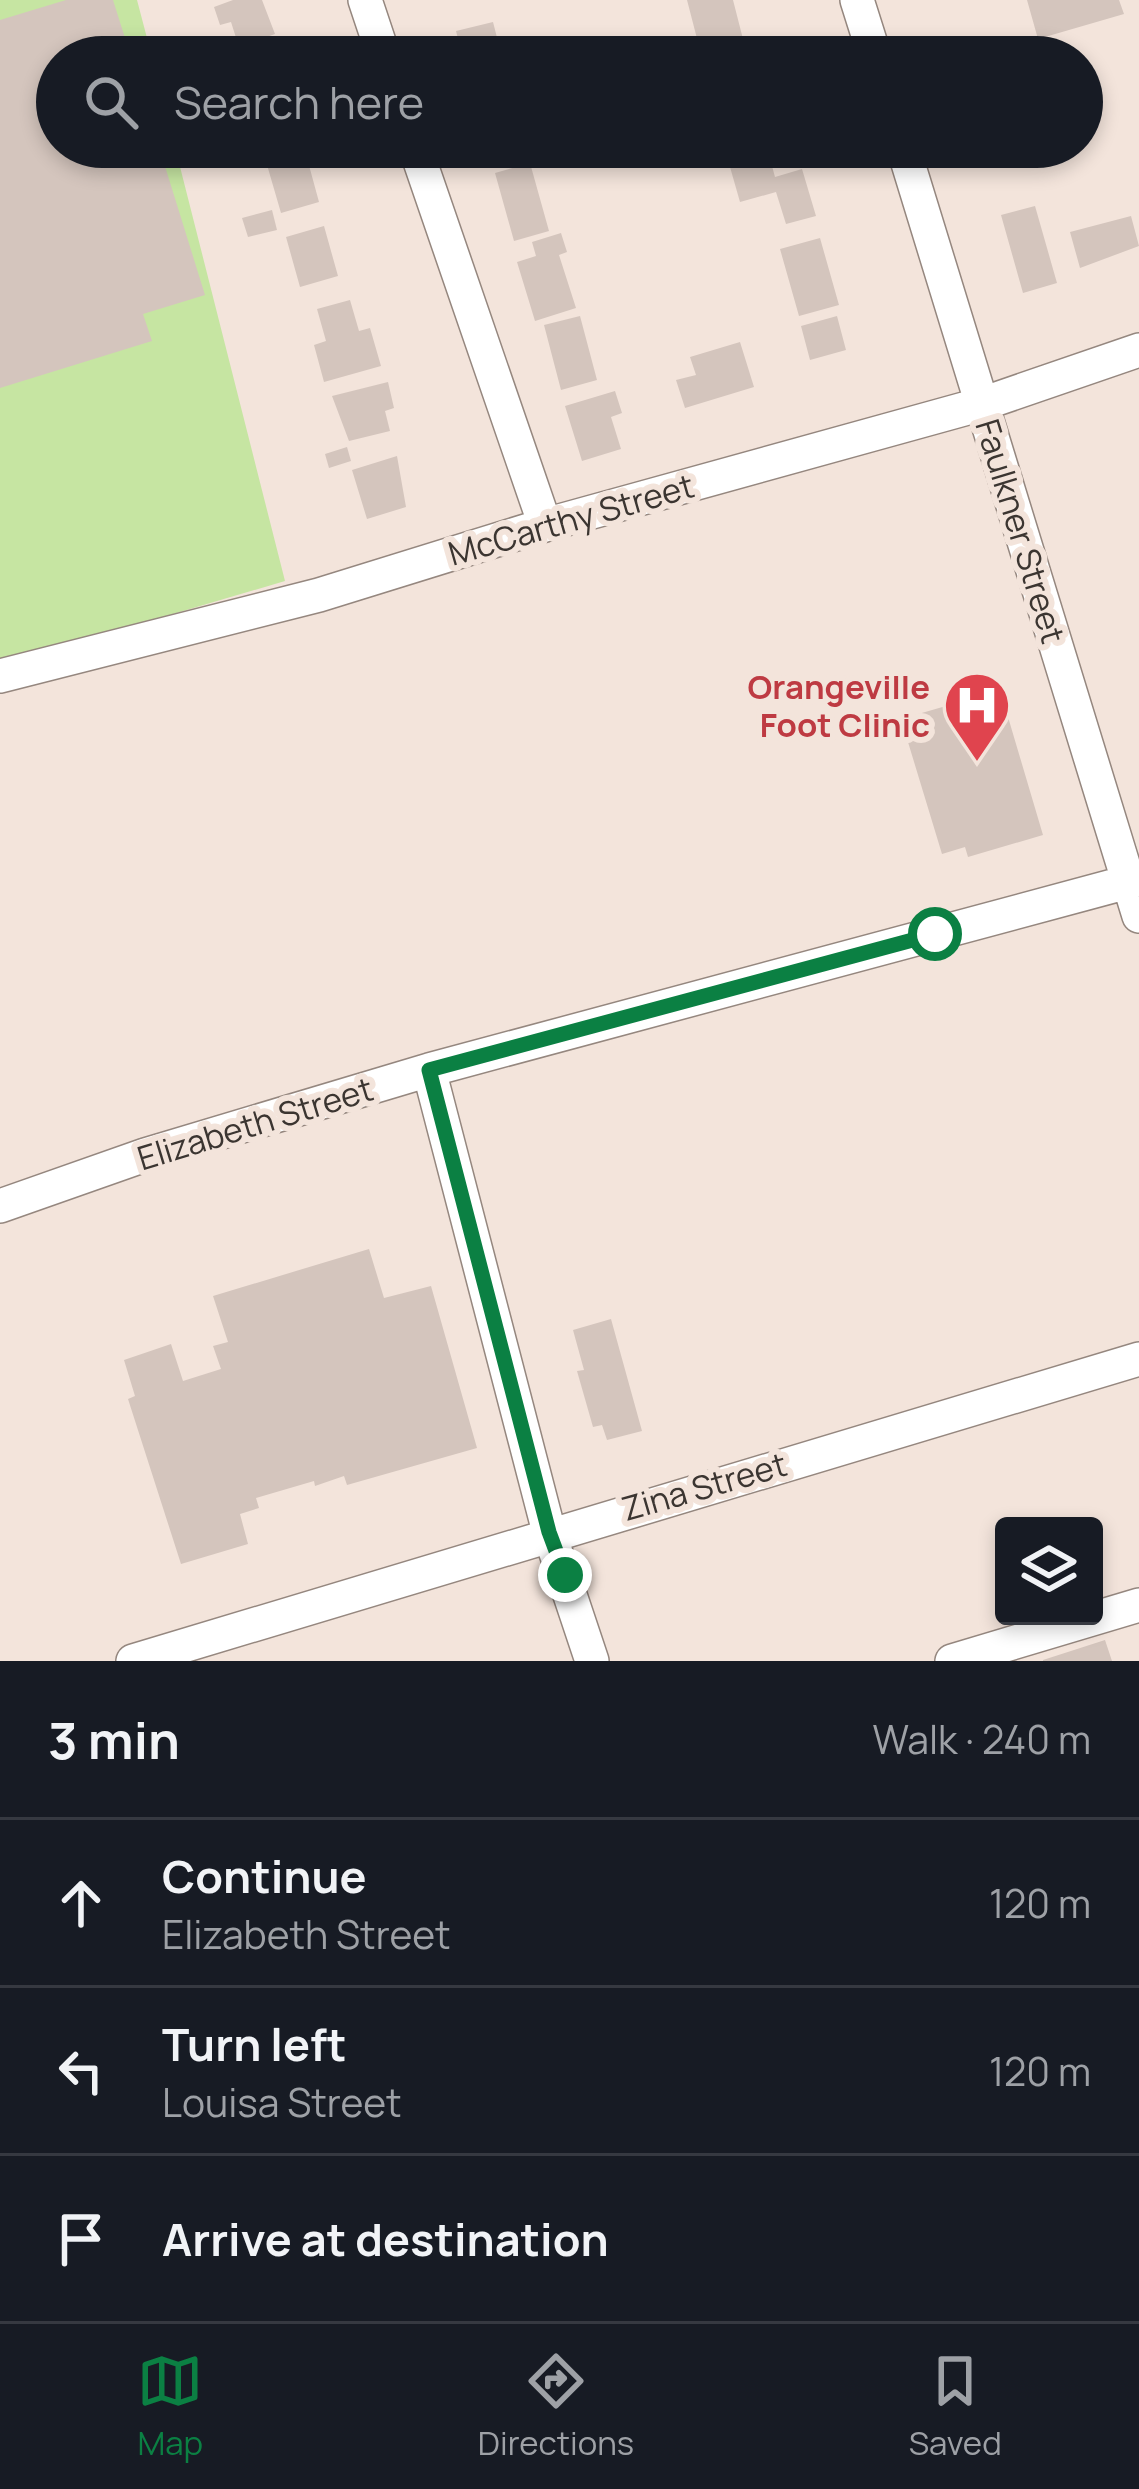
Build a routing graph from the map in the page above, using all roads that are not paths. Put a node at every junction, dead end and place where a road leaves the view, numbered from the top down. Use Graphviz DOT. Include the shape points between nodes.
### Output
graph roads {
  1 [pos="365,0"];
  2 [pos="857,0"];
  3 [pos="377,36"];
  4 [pos="868,36"];
  5 [pos="422,168"];
  6 [pos="909,168"];
  7 [pos="1139,350"];
  8 [pos="982,404"];
  9 [pos="545,525"];
  10 [pos="0,676"];
  11 [pos="1134,880"];
  12 [pos="1139,916"];
  13 [pos="429,1070"];
  14 [pos="0,1206"];
  15 [pos="1139,1359"];
  16 [pos="549,1532"];
  17 [pos="1139,1605"];
  18 [pos="133,1661"];
  19 [pos="592,1661"];
  20 [pos="952,1661"];
  1 -- 3 [label="street"];
  2 -- 4 [label="street"];
  5 -- 9 [label="street"];
  6 -- 8 [label="street, Faulkner Street"];
  7 -- 8 [label="street, McCarthy Street"];
  8 -- 9 [label="street, McCarthy Street"];
  8 -- 11 [label="street, Faulkner Street"];
  9 -- 10 [label="street, McCarthy Street" via="320,595"];
  11 -- 12 [label="street, Faulkner Street"];
  11 -- 13 [label="street, Elizabeth Street"];
  13 -- 14 [label="street, Elizabeth Street"];
  13 -- 16 [label="street"];
  15 -- 16 [label="street, Zina Street"];
  16 -- 18 [label="street, Zina Street"];
  16 -- 19 [label="street"];
  17 -- 20 [label="street"];
}
